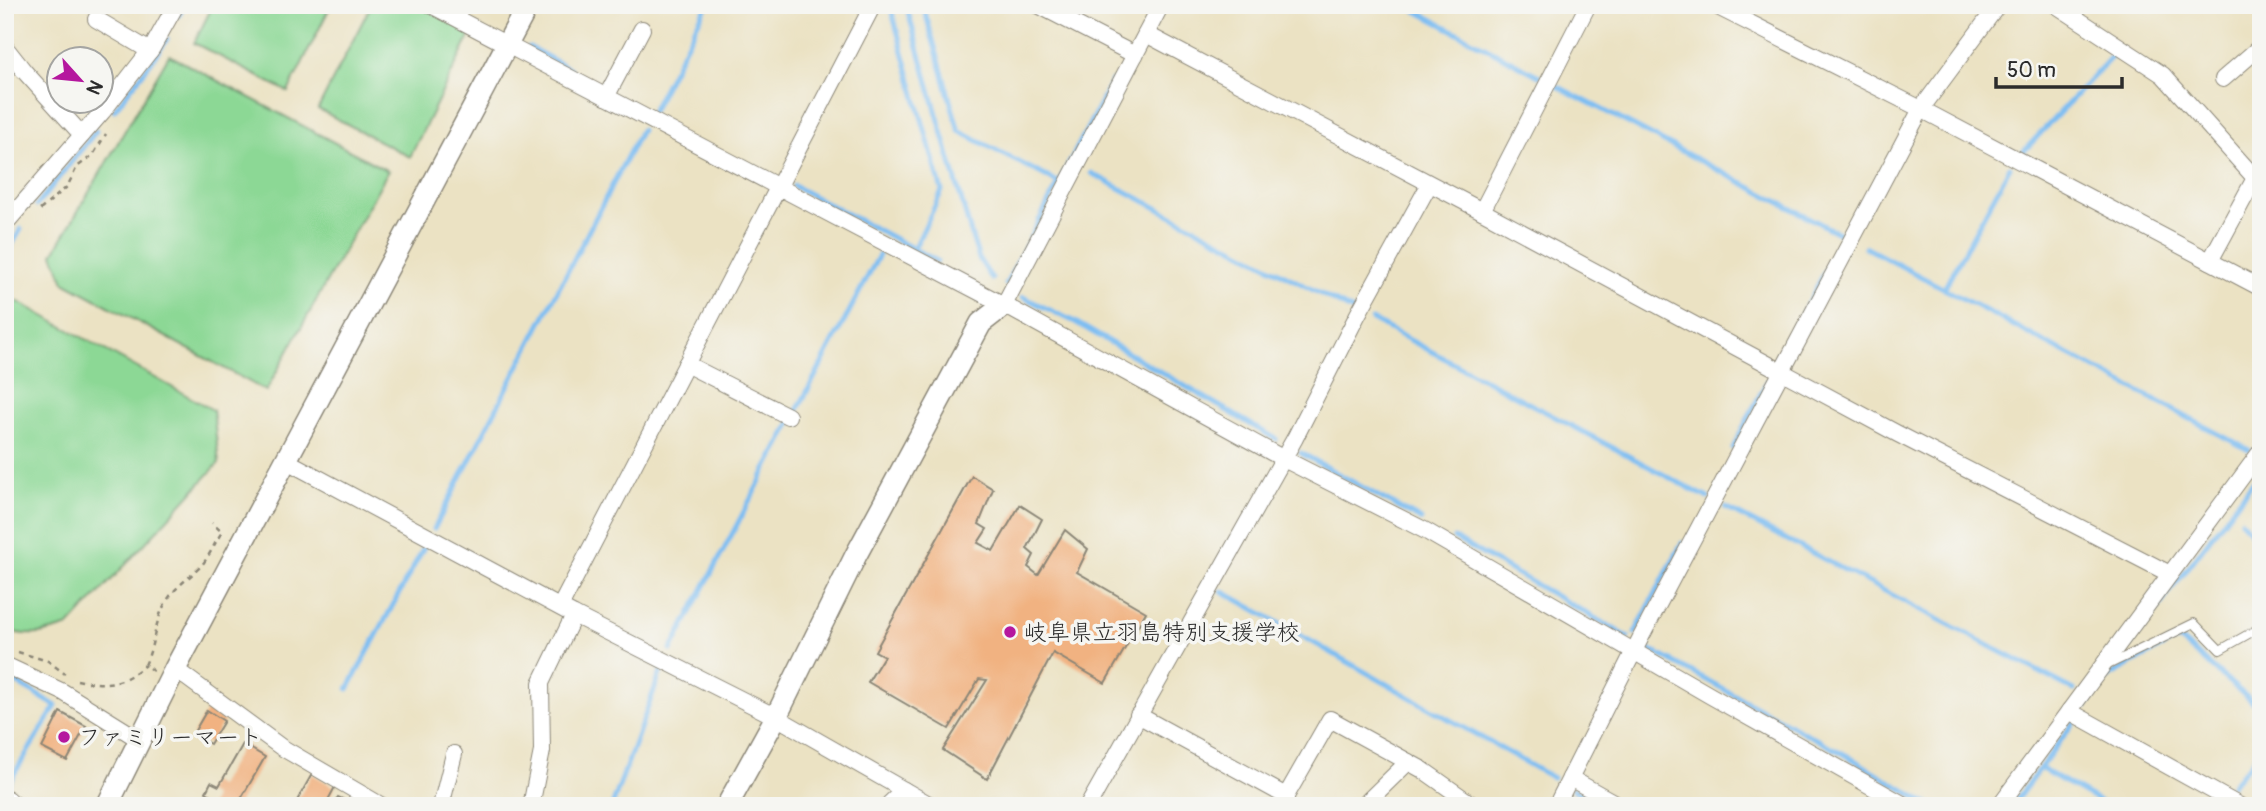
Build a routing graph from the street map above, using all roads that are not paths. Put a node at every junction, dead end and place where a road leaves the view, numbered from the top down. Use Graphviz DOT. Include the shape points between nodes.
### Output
graph roads {
  1 [pos="176,5"];
  2 [pos="431,5"];
  3 [pos="528,5"];
  4 [pos="873,5"];
  5 [pos="1038,5"];
  6 [pos="1161,5"];
  7 [pos="1588,5"];
  8 [pos="1714,5"];
  9 [pos="1998,5"];
  10 [pos="2056,5"];
  11 [pos="96,19"];
  12 [pos="642,29"];
  13 [pos="1146,34"];
  14 [pos="507,45"];
  15 [pos="2261,46"];
  16 [pos="5,47"];
  17 [pos="150,51"];
  18 [pos="1135,55"];
  19 [pos="2223,79"];
  20 [pos="606,97"];
  21 [pos="1921,109"];
  22 [pos="82,135"];
  23 [pos="2258,176"];
  24 [pos="1429,185"];
  25 [pos="778,186"];
  26 [pos="1482,211"];
  27 [pos="5,224"];
  28 [pos="2210,261"];
  29 [pos="2261,288"];
  30 [pos="1004,305"];
  31 [pos="686,364"];
  32 [pos="1782,372"];
  33 [pos="788,416"];
  34 [pos="2261,451"];
  35 [pos="1282,458"];
  36 [pos="285,460"];
  37 [pos="2170,574"];
  38 [pos="567,611"];
  39 [pos="2261,627"];
  40 [pos="1634,652"];
  41 [pos="5,666"];
  42 [pos="2102,668"];
  43 [pos="166,672"];
  44 [pos="2069,711"];
  45 [pos="1139,715"];
  46 [pos="776,717"];
  47 [pos="140,740"];
  48 [pos="454,754"];
  49 [pos="1408,762"];
  50 [pos="1570,778"];
  51 [pos="904,790"];
  52 [pos="5,801"];
  53 [pos="1286,801"];
  54 [pos="1367,802"];
  55 [pos="1615,803"];
  56 [pos="11,806"];
  57 [pos="107,806"];
  58 [pos="382,806"];
  59 [pos="441,806"];
  60 [pos="531,806"];
  61 [pos="727,806"];
  62 [pos="887,806"];
  63 [pos="932,806"];
  64 [pos="1088,806"];
  65 [pos="1474,806"];
  66 [pos="1556,806"];
  67 [pos="1906,806"];
  68 [pos="1999,806"];
  69 [pos="2240,806"];
  1 -- 17 [label="street"];
  2 -- 14 [label="street"];
  3 -- 14 [label="street"];
  4 -- 25 [label="street"];
  5 -- 18 [label="street"];
  6 -- 13 [label="street"];
  7 -- 26 [label="street"];
  8 -- 21 [label="street"];
  9 -- 21 [label="street"];
  10 -- 23 [label="street" via="2163,75"];
  11 -- 17 [label="street"];
  12 -- 20 [label="street"];
  13 -- 18 [label="street"];
  13 -- 24 [label="street"];
  14 -- 20 [label="street"];
  14 -- 36 [label="street"];
  15 -- 19 [label="street"];
  16 -- 22 [label="street"];
  17 -- 22 [label="street"];
  18 -- 30 [label="street"];
  20 -- 25 [label="street"];
  21 -- 28 [label="street"];
  21 -- 32 [label="street"];
  22 -- 27 [label="street"];
  23 -- 28 [label="street"];
  24 -- 26 [label="street"];
  24 -- 35 [label="street"];
  25 -- 30 [label="street"];
  25 -- 31 [label="street"];
  26 -- 32 [label="street"];
  28 -- 29 [label="street"];
  30 -- 35 [label="street"];
  30 -- 46 [label="street" via="981,323 856,555"];
  31 -- 33 [label="street"];
  31 -- 38 [label="street"];
  32 -- 37 [label="street"];
  32 -- 40 [label="street"];
  34 -- 37 [label="street"];
  35 -- 40 [label="street" via="1426,531"];
  35 -- 45 [label="street"];
  36 -- 38 [label="street"];
  36 -- 43 [label="street"];
  37 -- 42 [label="street"];
  38 -- 46 [label="street"];
  38 -- 60 [label="street" via="541,683 542,751"];
  39 -- 42 [label="lane" via="2220,650 2194,623"];
  40 -- 50 [label="street"];
  40 -- 67 [label="street"];
  41 -- 47 [label="street" via="63,692"];
  42 -- 44 [label="street"];
  43 -- 47 [label="street"];
  43 -- 58 [label="street"];
  44 -- 68 [label="street"];
  44 -- 69 [label="street"];
  45 -- 53 [label="street"];
  45 -- 64 [label="street"];
  46 -- 51 [label="street"];
  46 -- 61 [label="street"];
  47 -- 57 [label="street"];
  48 -- 59 [label="street"];
  49 -- 53 [label="street" via="1330,719"];
  49 -- 54 [label="street"];
  49 -- 65 [label="street"];
  50 -- 55 [label="street"];
  50 -- 66 [label="street"];
  51 -- 62 [label="street"];
  51 -- 63 [label="street"];
  52 -- 56 [label="main road"];
}
